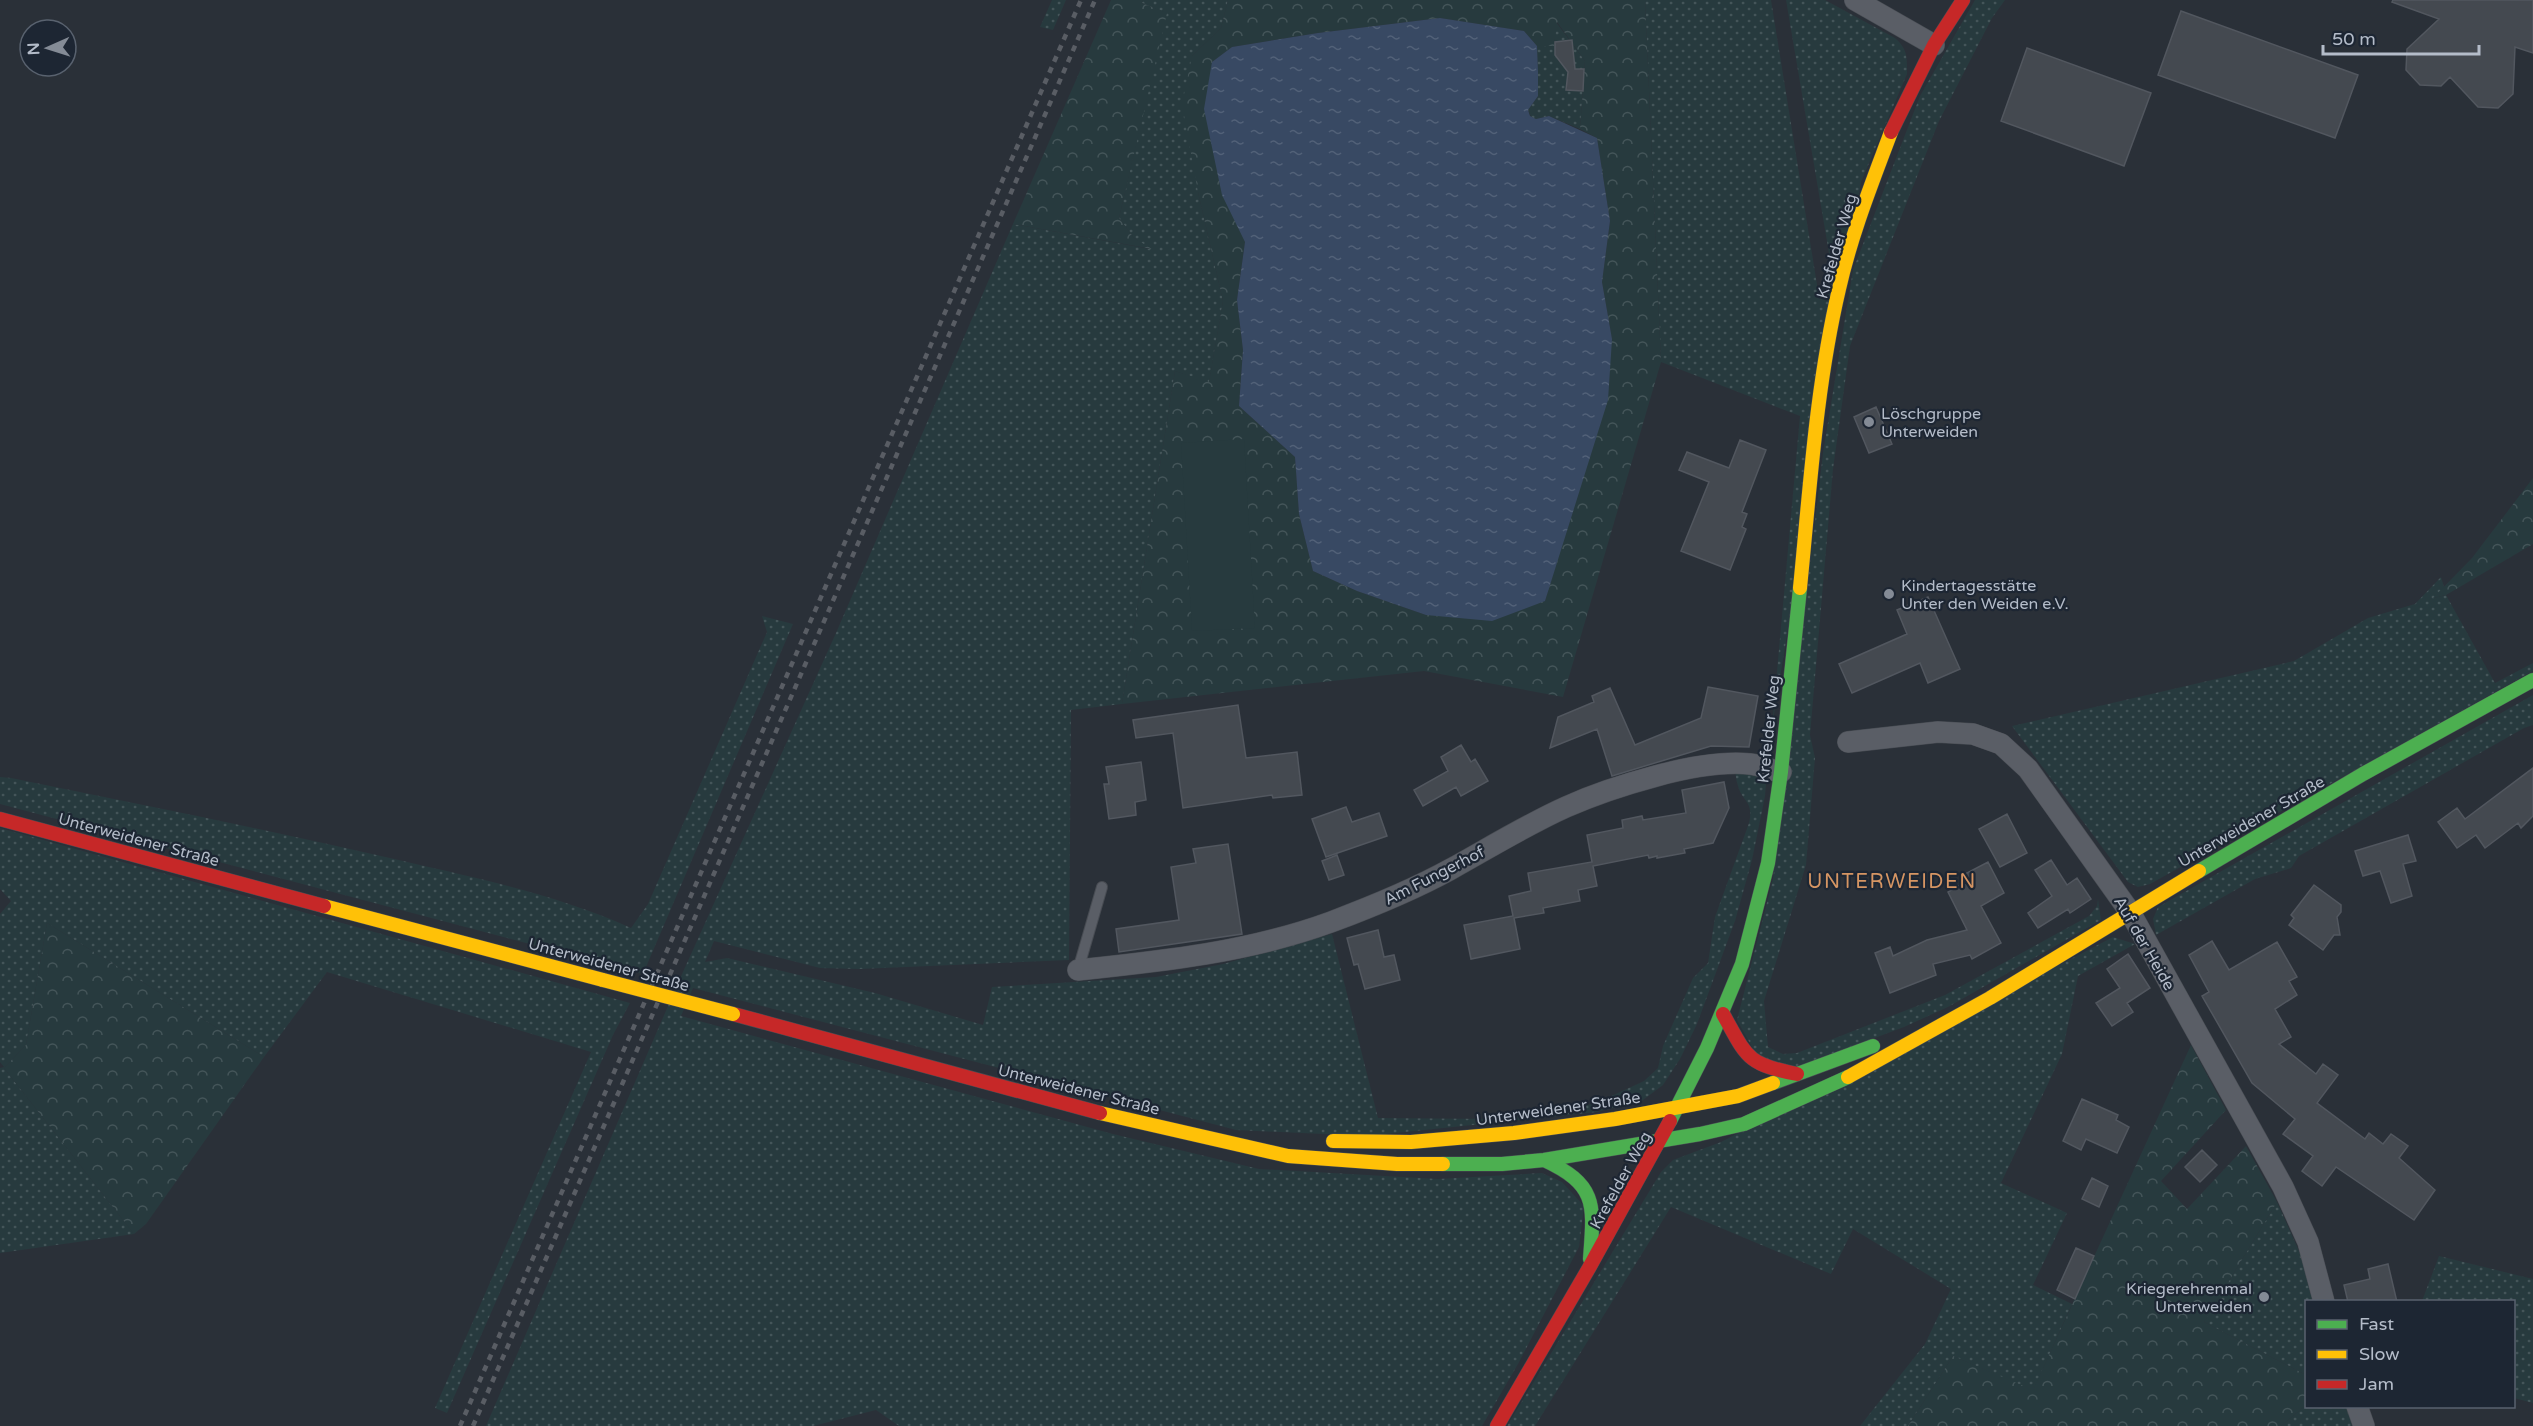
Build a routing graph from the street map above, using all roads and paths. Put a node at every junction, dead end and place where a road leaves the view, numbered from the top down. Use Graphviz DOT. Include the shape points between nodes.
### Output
graph roads {
  1 [pos="1855,0"];
  2 [pos="1963,0"];
  3 [pos="1934,45"];
  4 [pos="2533,680"];
  5 [pos="1848,742"];
  6 [pos="1781,772"];
  7 [pos="0,819"];
  8 [pos="1102,887"];
  9 [pos="2130,912"];
  10 [pos="1078,970"];
  11 [pos="1990,998"];
  12 [pos="1723,1014"];
  13 [pos="1797,1074"];
  14 [pos="1677,1108"];
  15 [pos="1210,1137"];
  16 [pos="1280,1140"];
  17 [pos="1660,1140"];
  18 [pos="1315,1141"];
  19 [pos="1544,1160"];
  20 [pos="1590,1268"];
  21 [pos="2323,1300"];
  22 [pos="2356,1408"];
  23 [pos="1497,1426"];
  24 [pos="2364,1426"];
  1 -- 3 [label="street"];
  2 -- 3 [label="street, Krefelder Weg"];
  3 -- 6 [label="street, Krefelder Weg" via="1894,121 1839,288 1820,395"];
  4 -- 9 [label="street, Unterweidener Straße" via="2363,774"];
  5 -- 9 [label="street, Auf der Heide" via="1938,732 1973,734 2001,744 2028,769"];
  6 -- 10 [label="street, Am Fungerhof" via="1752,764 1725,764 1671,772 1620,786 1568,806 1449,870 1329,923 1210,955"];
  6 -- 12 [label="street, Krefelder Weg" via="1768,863 1742,964"];
  7 -- 15 [label="street, Unterweidener Straße, bridge" via="1124,1119"];
  8 -- 10 [label="lane"];
  9 -- 11 [label="street, Unterweidener Straße"];
  9 -- 21 [label="street, Auf der Heide" via="2283,1187 2308,1242"];
  11 -- 13 [label="street, Unterweidener Straße"];
  11 -- 17 [label="street, Unterweidener Straße" via="1832,1086 1744,1124"];
  12 -- 13 [label="street" via="1746,1055 1768,1068"];
  12 -- 14 [label="street, Krefelder Weg"];
  13 -- 14 [label="street, Unterweidener Straße" via="1738,1096"];
  14 -- 17 [label="street, Krefelder Weg"];
  14 -- 18 [label="street, Unterweidener Straße" via="1514,1133 1411,1142"];
  15 -- 16 [label="street, Unterweidener Straße"];
  15 -- 19 [label="street, Unterweidener Straße" via="1288,1156 1388,1164"];
  17 -- 19 [label="street, Unterweidener Straße"];
  17 -- 20 [label="street, Krefelder Weg"];
  19 -- 20 [label="street, Unterweidener Straße" via="1574,1175 1590,1199"];
  20 -- 23 [label="street, Krefelder Weg"];
  22 -- 24 [label="street"];
}
